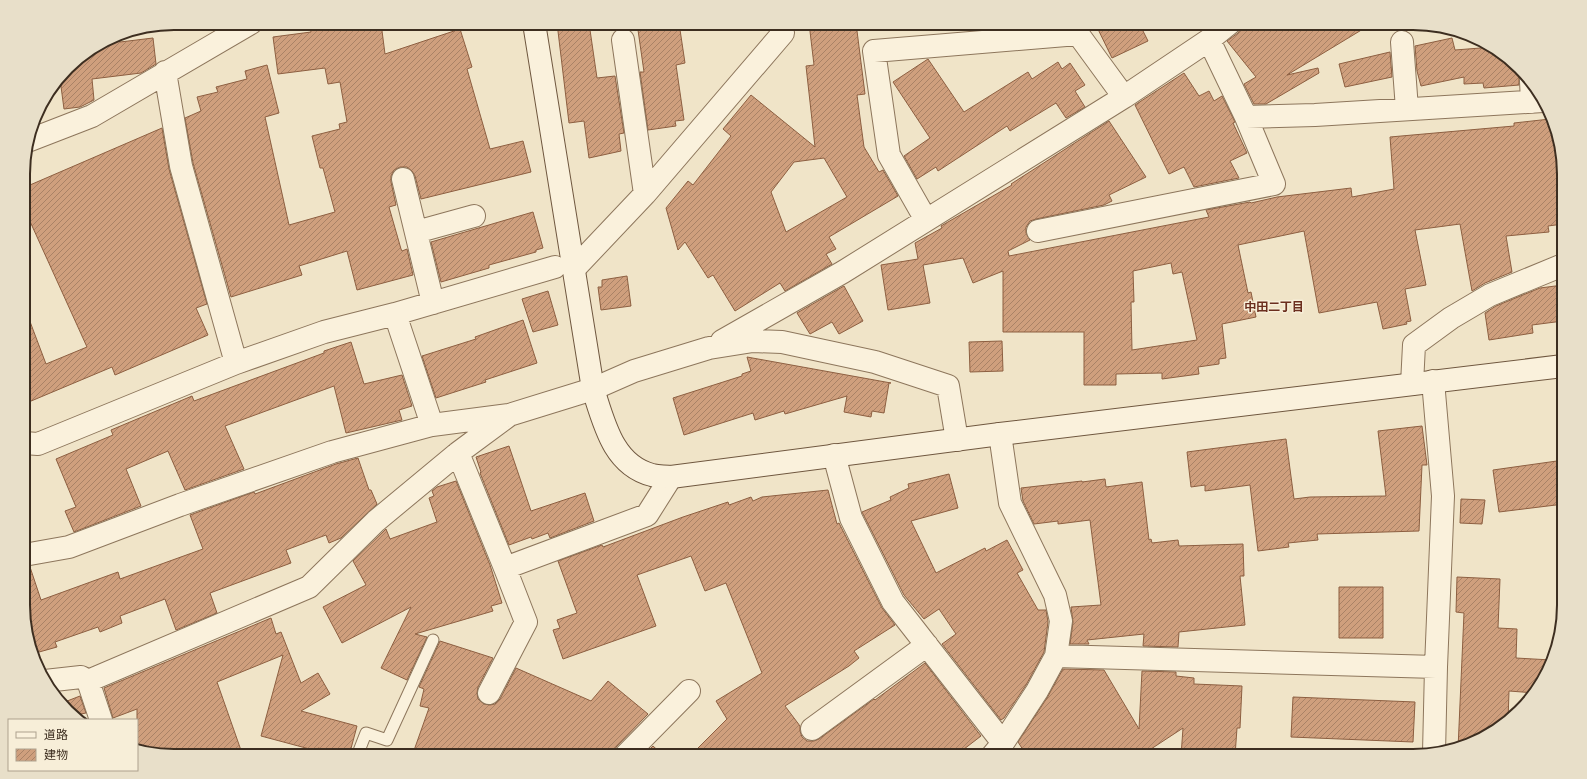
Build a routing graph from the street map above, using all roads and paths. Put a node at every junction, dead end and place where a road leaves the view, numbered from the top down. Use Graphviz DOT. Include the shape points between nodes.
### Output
graph roads {
  1 [pos="239,30"];
  2 [pos="535,30"];
  3 [pos="1221,30"];
  4 [pos="783,33"];
  5 [pos="623,40"];
  6 [pos="1209,40"];
  7 [pos="1402,42"];
  8 [pos="165,72"];
  9 [pos="1534,95"];
  10 [pos="1124,97"];
  11 [pos="1407,109"];
  12 [pos="1246,117"];
  13 [pos="35,138"];
  14 [pos="403,179"];
  15 [pos="645,194"];
  16 [pos="474,216"];
  17 [pos="926,220"];
  18 [pos="1038,231"];
  19 [pos="416,232"];
  20 [pos="1557,267"];
  21 [pos="564,268"];
  22 [pos="433,303"];
  23 [pos="395,314"];
  24 [pos="709,348"];
  25 [pos="236,364"];
  26 [pos="1557,367"];
  27 [pos="1433,381"];
  28 [pos="1412,384"];
  29 [pos="594,389"];
  30 [pos="509,415"];
  31 [pos="432,425"];
  32 [pos="1000,434"];
  33 [pos="957,440"];
  34 [pos="30,443"];
  35 [pos="458,453"];
  36 [pos="834,455"];
  37 [pos="671,477"];
  38 [pos="30,554"];
  39 [pos="505,568"];
  40 [pos="433,640"];
  41 [pos="927,645"];
  42 [pos="1056,656"];
  43 [pos="1436,667"];
  44 [pos="51,680"];
  45 [pos="88,681"];
  46 [pos="689,691"];
  47 [pos="490,692"];
  48 [pos="102,719"];
  49 [pos="812,729"];
  50 [pos="1434,748"];
  51 [pos="360,749"];
  52 [pos="632,749"];
  53 [pos="997,749"];
  1 -- 8 [label="street"];
  2 -- 21 [label="street"];
  3 -- 6 [label="street"];
  4 -- 15 [label="street"];
  5 -- 15 [label="street"];
  6 -- 10 [label="street"];
  6 -- 12 [label="street"];
  7 -- 11 [label="street"];
  8 -- 13 [label="street" via="92,116"];
  8 -- 25 [label="street" via="181,166"];
  9 -- 11 [label="street"];
  10 -- 17 [label="street"];
  10 -- 17 [label="street" via="1078,34 874,51 889,155"];
  11 -- 12 [label="street"];
  12 -- 18 [label="street" via="1274,184"];
  14 -- 19 [label="street"];
  15 -- 21 [label="street"];
  16 -- 19 [label="street"];
  17 -- 24 [label="street" via="843,272"];
  19 -- 22 [label="street"];
  20 -- 28 [label="street" via="1490,295 1451,318 1414,345"];
  21 -- 22 [label="street"];
  21 -- 29 [label="street"];
  22 -- 23 [label="street"];
  23 -- 25 [label="street" via="324,332"];
  23 -- 31 [label="street"];
  24 -- 29 [label="street" via="634,371"];
  24 -- 33 [label="street" via="753,341 782,342 875,362 948,386"];
  25 -- 34 [label="street" via="38,444"];
  26 -- 27 [label="street"];
  27 -- 28 [label="street"];
  27 -- 43 [label="street" via="1444,496"];
  28 -- 32 [label="street"];
  29 -- 30 [label="street"];
  29 -- 37 [label="street" via="606,430 618,452 630,465 652,475"];
  30 -- 31 [label="street"];
  30 -- 35 [label="street"];
  31 -- 38 [label="street" via="332,452 69,547"];
  32 -- 33 [label="street"];
  32 -- 42 [label="street" via="1010,503 1055,595 1061,621"];
  33 -- 36 [label="street"];
  35 -- 39 [label="street"];
  35 -- 45 [label="street" via="376,521 309,588"];
  36 -- 37 [label="street"];
  36 -- 41 [label="street" via="851,518 893,602"];
  37 -- 39 [label="street" via="647,515"];
  39 -- 47 [label="street" via="526,622"];
  40 -- 51 [label="lane" via="387,740 366,733"];
  41 -- 49 [label="street"];
  41 -- 53 [label="street"];
  42 -- 43 [label="street"];
  42 -- 53 [label="street" via="1037,691"];
  43 -- 50 [label="street"];
  44 -- 45 [label="street" via="81,677"];
  45 -- 48 [label="street"];
  46 -- 52 [label="street"];
}
